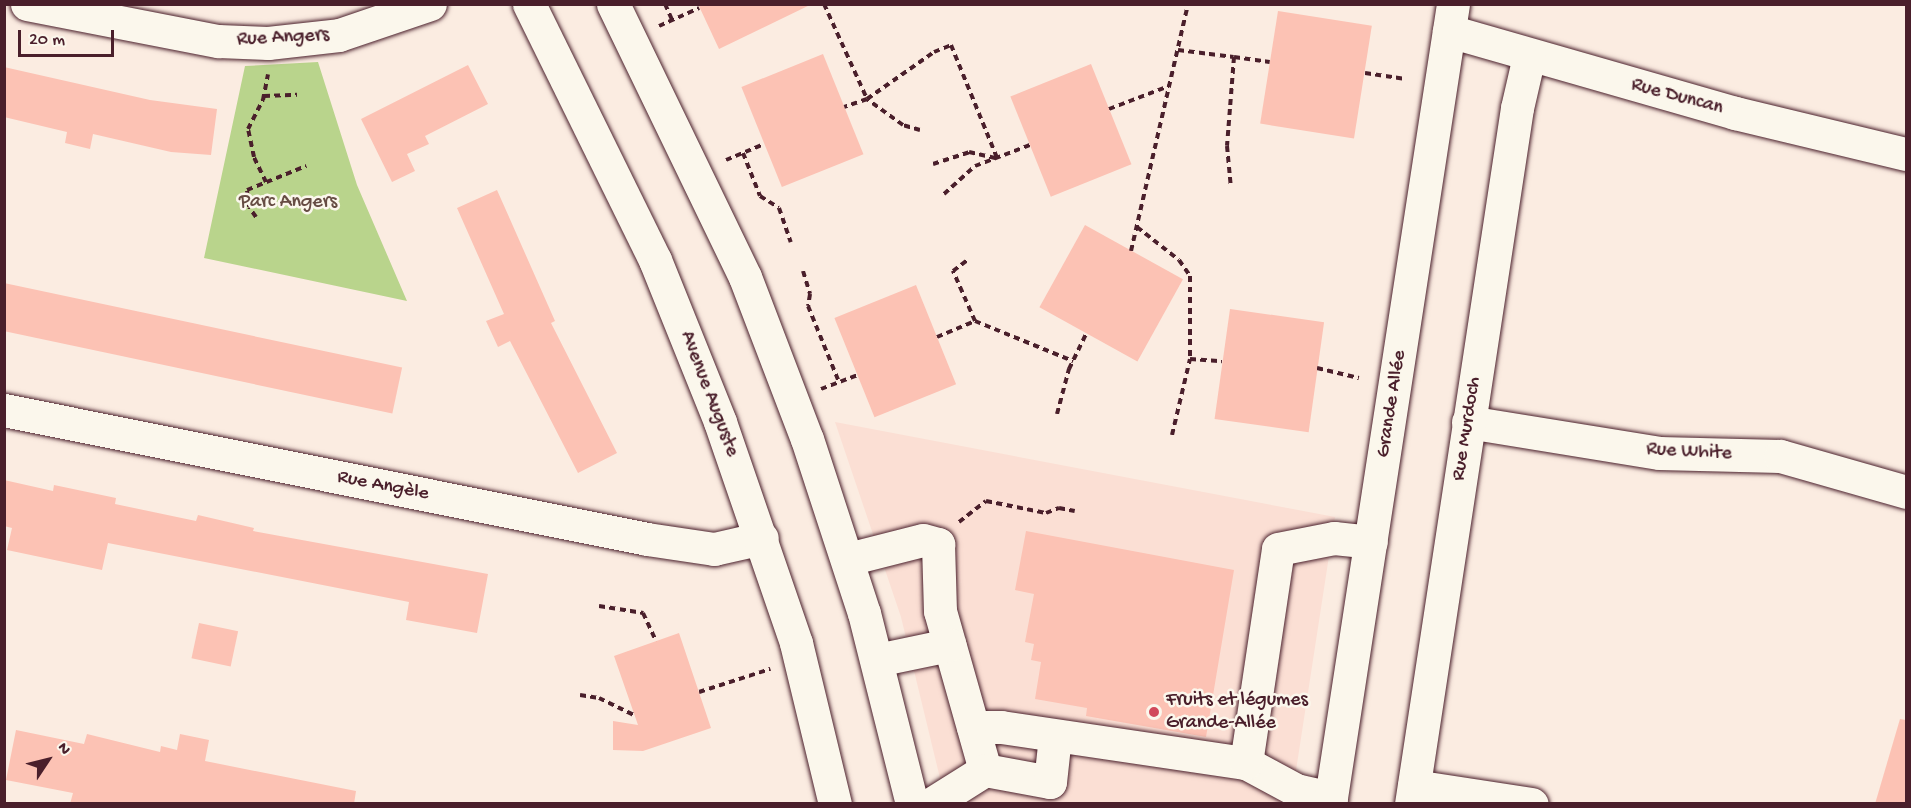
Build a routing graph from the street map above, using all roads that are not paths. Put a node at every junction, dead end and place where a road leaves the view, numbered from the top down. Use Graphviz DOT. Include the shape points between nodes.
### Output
graph roads {
  1 [pos="27,4"];
  2 [pos="430,4"];
  3 [pos="530,4"];
  4 [pos="613,4"];
  5 [pos="1451,18"];
  6 [pos="1529,56"];
  7 [pos="1906,154"];
  8 [pos="4,410"];
  9 [pos="1468,422"];
  10 [pos="1906,492"];
  11 [pos="762,538"];
  12 [pos="1371,542"];
  13 [pos="848,559"];
  14 [pos="949,645"];
  15 [pos="877,660"];
  16 [pos="973,727"];
  17 [pos="1055,736"];
  18 [pos="1246,763"];
  19 [pos="985,770"];
  20 [pos="1412,795"];
  21 [pos="1330,801"];
  22 [pos="835,804"];
  23 [pos="912,804"];
  24 [pos="931,804"];
  25 [pos="1532,804"];
  1 -- 2 [label="street, Rue Angers" via="218,41 268,43 339,35"];
  3 -- 11 [label="street, Avenue Auguste" via="655,260"];
  4 -- 13 [label="street" via="745,277"];
  5 -- 6 [label="street, Rue Duncan"];
  5 -- 12 [label="street, Grande Allée"];
  6 -- 7 [label="street, Rue Duncan" via="1735,113"];
  6 -- 9 [label="street, Rue Murdoch"];
  8 -- 11 [label="street, Rue Angèle" via="648,539 714,549"];
  9 -- 10 [label="street, Rue White" via="1659,453 1780,456"];
  9 -- 20 [label="street, Rue Murdoch"];
  11 -- 22 [label="street, Avenue Auguste" via="796,643"];
  12 -- 18 [label="street" via="1334,538 1278,549"];
  12 -- 21 [label="street, Grande Allée"];
  13 -- 14 [label="street" via="922,540 934,541 939,555 939,601"];
  13 -- 15 [label="street"];
  14 -- 15 [label="street"];
  14 -- 16 [label="street"];
  15 -- 23 [label="street"];
  16 -- 17 [label="street" via="1001,727"];
  16 -- 19 [label="street"];
  17 -- 18 [label="street"];
  17 -- 19 [label="street" via="1050,782"];
  18 -- 21 [label="street" via="1296,790"];
  19 -- 24 [label="street"];
  20 -- 25 [label="street"];
}
